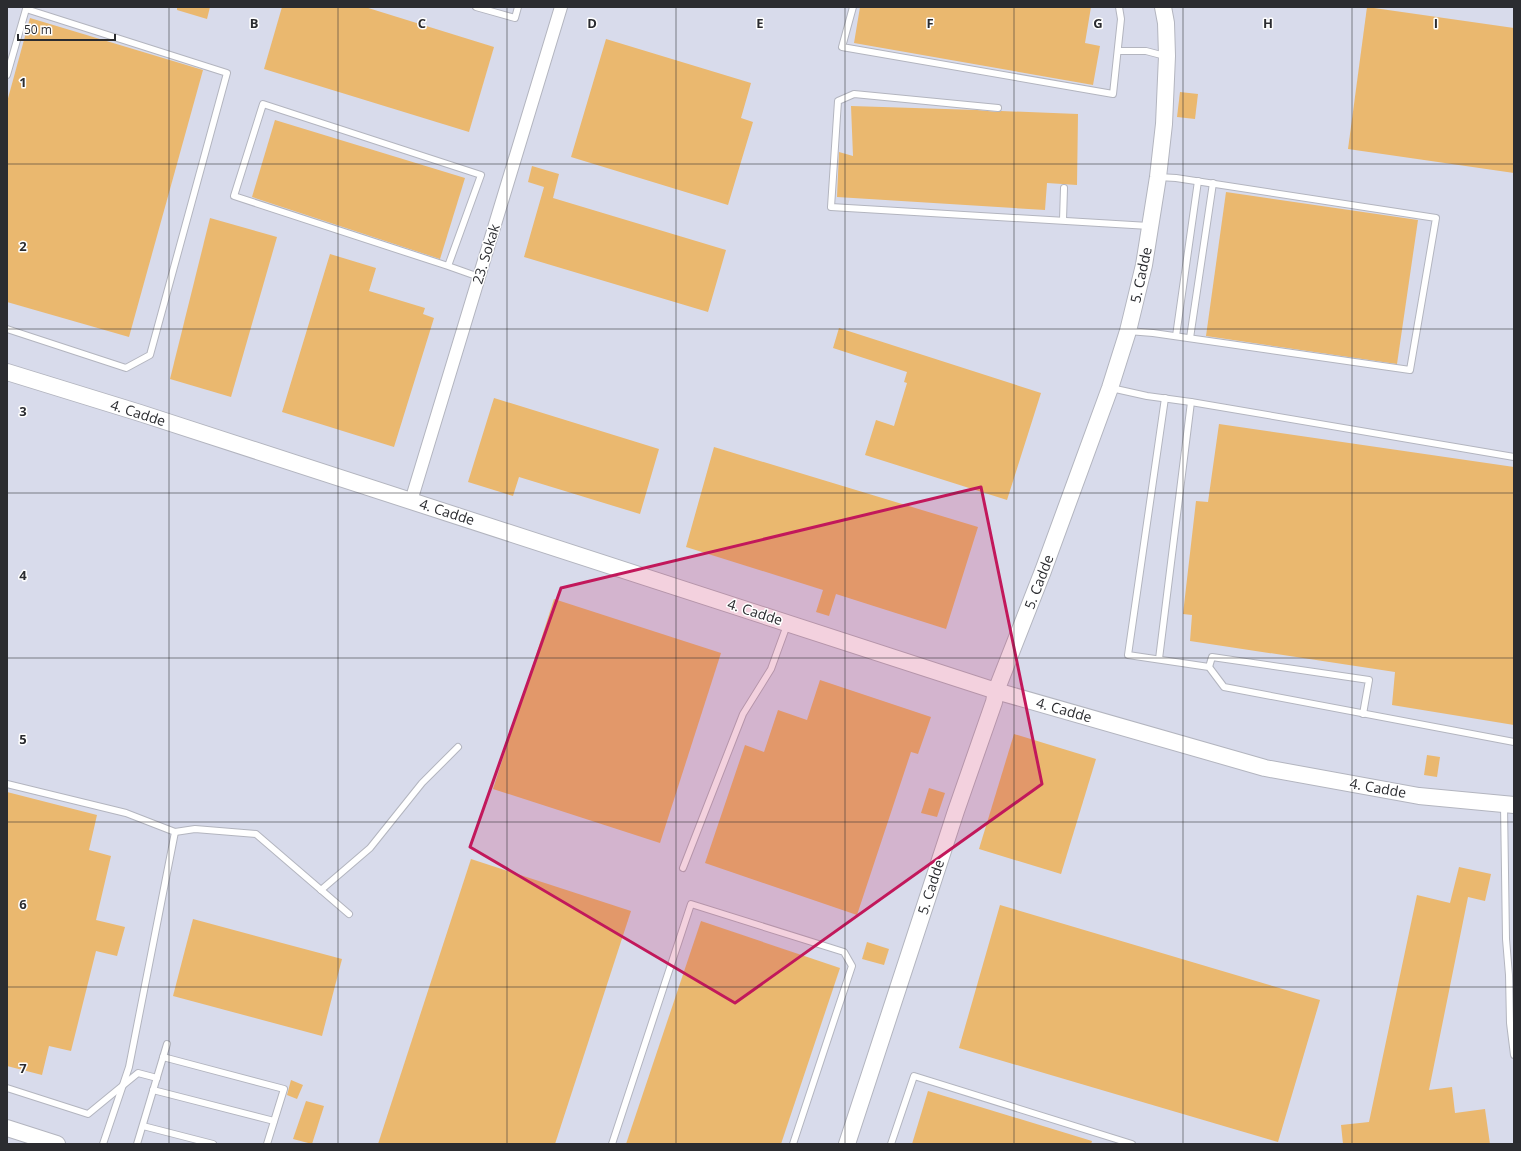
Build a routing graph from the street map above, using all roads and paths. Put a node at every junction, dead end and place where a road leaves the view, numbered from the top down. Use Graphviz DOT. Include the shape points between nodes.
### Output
graph roads {
  1 [pos="476,7"];
  2 [pos="518,7"];
  3 [pos="561,7"];
  4 [pos="853,7"];
  5 [pos="1119,7"];
  6 [pos="1163,7"];
  7 [pos="1118,52"];
  8 [pos="1167,56"];
  9 [pos="7,75"];
  10 [pos="998,108"];
  11 [pos="1158,177"];
  12 [pos="1198,181"];
  13 [pos="1213,183"];
  14 [pos="1064,188"];
  15 [pos="1063,220"];
  16 [pos="1150,226"];
  17 [pos="448,266"];
  18 [pos="479,277"];
  19 [pos="7,329"];
  20 [pos="1128,331"];
  21 [pos="1176,336"];
  22 [pos="1190,338"];
  23 [pos="7,372"];
  24 [pos="1110,388"];
  25 [pos="1165,398"];
  26 [pos="1192,402"];
  27 [pos="1514,457"];
  28 [pos="411,501"];
  29 [pos="788,623"];
  30 [pos="1159,660"];
  31 [pos="1208,667"];
  32 [pos="996,691"];
  33 [pos="1363,714"];
  34 [pos="1514,742"];
  35 [pos="458,747"];
  36 [pos="7,784"];
  37 [pos="1509,805"];
  38 [pos="175,832"];
  39 [pos="683,868"];
  40 [pos="321,890"];
  41 [pos="350,914"];
  42 [pos="167,1044"];
  43 [pos="1514,1055"];
  44 [pos="163,1057"];
  45 [pos="157,1078"];
  46 [pos="122,1086"];
  47 [pos="7,1088"];
  48 [pos="153,1090"];
  49 [pos="274,1121"];
  50 [pos="143,1126"];
  51 [pos="7,1128"];
  52 [pos="57,1144"];
  53 [pos="103,1144"];
  54 [pos="137,1144"];
  55 [pos="212,1144"];
  56 [pos="268,1144"];
  57 [pos="612,1144"];
  58 [pos="793,1144"];
  59 [pos="847,1144"];
  60 [pos="891,1144"];
  61 [pos="1132,1144"];
  1 -- 2 [label="lane" via="515,18"];
  3 -- 18 [label="street, 23. Sokak"];
  4 -- 7 [label="lane" via="842,47 1113,94"];
  5 -- 7 [label="lane" via="1122,20"];
  6 -- 8 [label="street, 5. Cadde"];
  7 -- 8 [label="lane" via="1146,51"];
  8 -- 11 [label="street, 5. Cadde" via="1164,124"];
  9 -- 19 [label="lane" via="26,9 227,73 150,355 126,368"];
  10 -- 15 [label="lane" via="854,94 838,101 831,207"];
  11 -- 12 [label="lane"];
  11 -- 16 [label="street, 5. Cadde"];
  12 -- 13 [label="lane"];
  12 -- 21 [label="lane"];
  13 -- 22 [label="lane"];
  13 -- 22 [label="lane" via="1436,218 1410,370"];
  14 -- 15 [label="lane"];
  15 -- 16 [label="lane"];
  16 -- 20 [label="street, 5. Cadde"];
  17 -- 17 [label="lane" via="481,175 262,104 234,196"];
  17 -- 18 [label="lane"];
  18 -- 28 [label="street, 23. Sokak"];
  20 -- 21 [label="lane"];
  20 -- 24 [label="street, 5. Cadde"];
  21 -- 22 [label="lane"];
  23 -- 28 [label="street, 4. Cadde"];
  24 -- 25 [label="lane"];
  24 -- 32 [label="street, 5. Cadde" via="1044,571"];
  25 -- 26 [label="lane"];
  25 -- 30 [label="lane" via="1128,655"];
  26 -- 27 [label="lane"];
  26 -- 30 [label="lane"];
  28 -- 29 [label="street, 4. Cadde"];
  29 -- 32 [label="street, 4. Cadde"];
  29 -- 39 [label="lane" via="771,669 743,714"];
  30 -- 31 [label="lane"];
  31 -- 33 [label="lane" via="1224,687"];
  31 -- 33 [label="lane" via="1212,657 1369,680"];
  32 -- 37 [label="street, 4. Cadde" via="1265,768 1419,796"];
  32 -- 59 [label="street, 5. Cadde"];
  33 -- 34 [label="lane"];
  35 -- 40 [label="lane" via="422,783 370,848"];
  36 -- 38 [label="lane" via="126,813"];
  37 -- 43 [label="lane" via="1506,939"];
  38 -- 40 [label="lane" via="194,829 256,834"];
  38 -- 46 [label="lane" via="129,1067"];
  40 -- 41 [label="lane"];
  42 -- 44 [label="lane"];
  44 -- 45 [label="lane"];
  44 -- 49 [label="lane" via="284,1089"];
  45 -- 46 [label="lane" via="138,1073"];
  45 -- 48 [label="lane"];
  46 -- 47 [label="lane" via="88,1114"];
  46 -- 53 [label="lane"];
  48 -- 49 [label="lane"];
  48 -- 50 [label="lane"];
  49 -- 56 [label="lane"];
  50 -- 54 [label="lane"];
  50 -- 55 [label="lane"];
  51 -- 52 [label="street"];
  57 -- 58 [label="lane" via="691,904 844,952 852,966"];
  60 -- 61 [label="lane" via="914,1076"];
}
